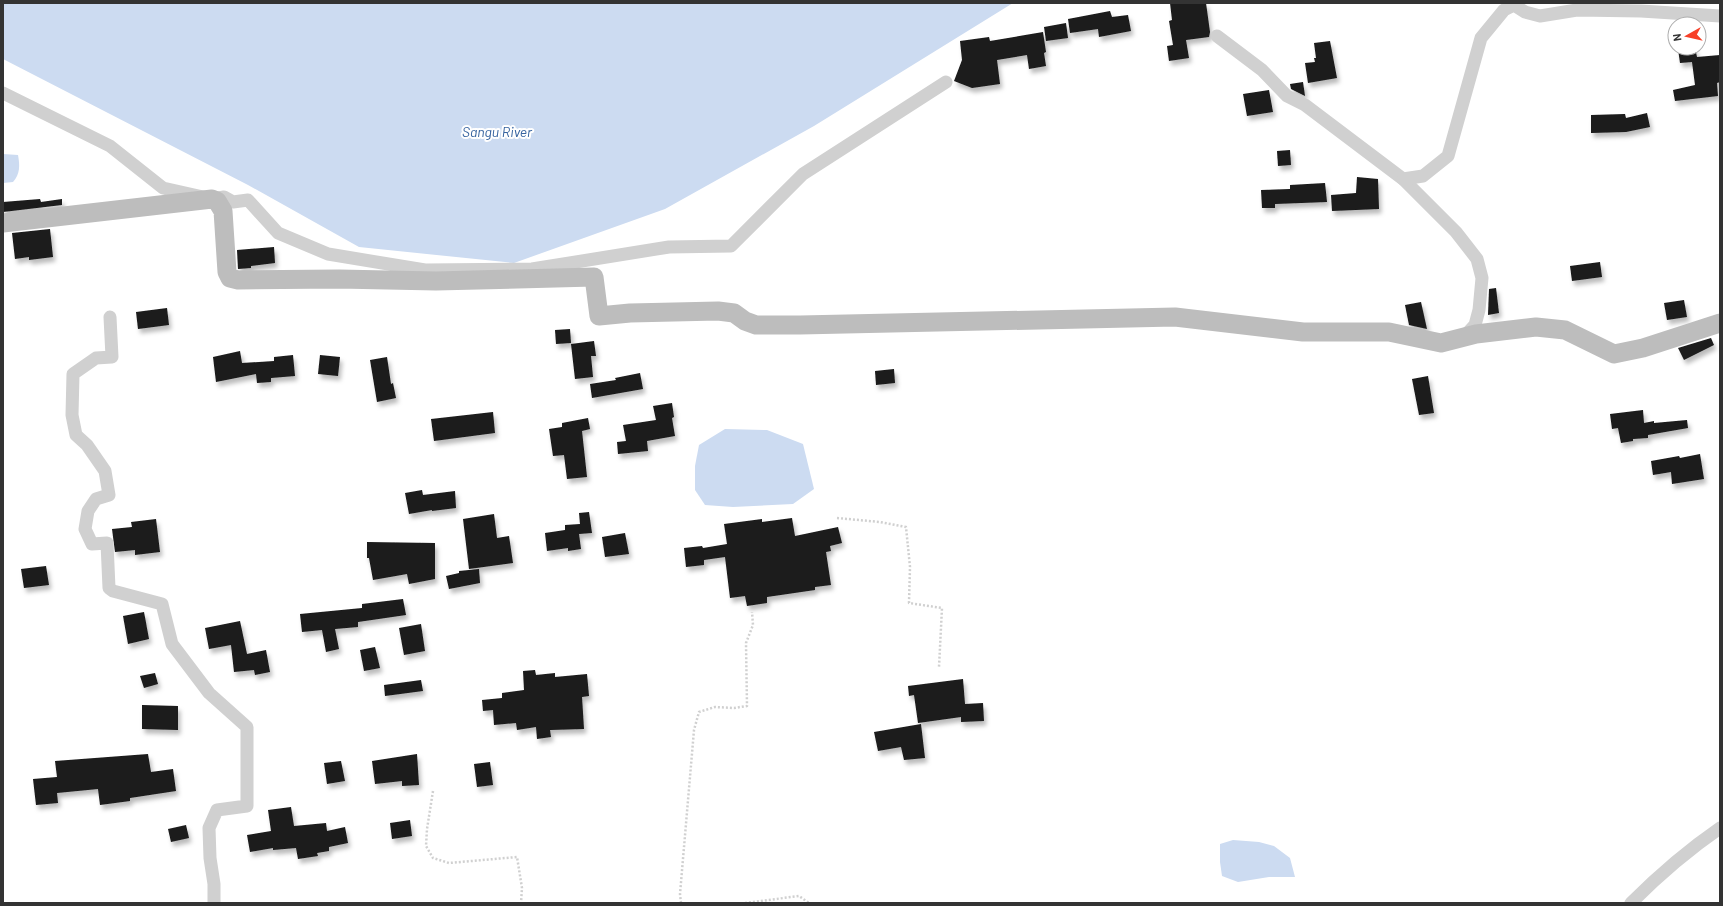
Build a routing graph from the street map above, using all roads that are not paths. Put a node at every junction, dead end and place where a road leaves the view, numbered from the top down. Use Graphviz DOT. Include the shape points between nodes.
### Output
graph roads {
  1 [pos="1514,4"];
  2 [pos="1720,16"];
  3 [pos="1217,36"];
  4 [pos="946,82"];
  5 [pos="3,93"];
  6 [pos="1403,179"];
  7 [pos="212,199"];
  8 [pos="3,223"];
  9 [pos="110,317"];
  10 [pos="1720,323"];
  11 [pos="1463,338"];
  12 [pos="1720,828"];
  13 [pos="214,903"];
  14 [pos="1632,903"];
  1 -- 2 [label="street" via="1525,12 1540,16 1577,10"];
  1 -- 6 [label="street" via="1504,10 1481,38 1448,156 1423,176"];
  3 -- 6 [label="street" via="1262,70 1287,96 1305,105"];
  4 -- 7 [label="street" via="803,174 731,246 669,248 532,269 425,270 328,254 278,233 248,200 233,202 224,197"];
  5 -- 7 [label="street" via="110,146 163,188"];
  6 -- 11 [label="street" via="1456,232 1477,259 1482,278 1479,310 1475,325"];
  7 -- 8 [label="main road"];
  7 -- 11 [label="main road" via="223,211 227,272 230,278 238,280 436,281 594,277 599,316 718,311 734,313 756,325 1175,317 1303,332 1389,332 1441,343"];
  9 -- 13 [label="street" via="112,357 96,358 73,374 72,415 76,434 88,445 105,471 109,495 96,499 88,511 85,529 92,544 107,543 109,588 113,592 162,604 172,644 209,693 247,727 247,806 217,810 209,828"];
  10 -- 11 [label="main road" via="1643,348 1614,354 1565,330 1536,327 1476,334"];
  12 -- 14 [label="street" via="1693,846"];
}
